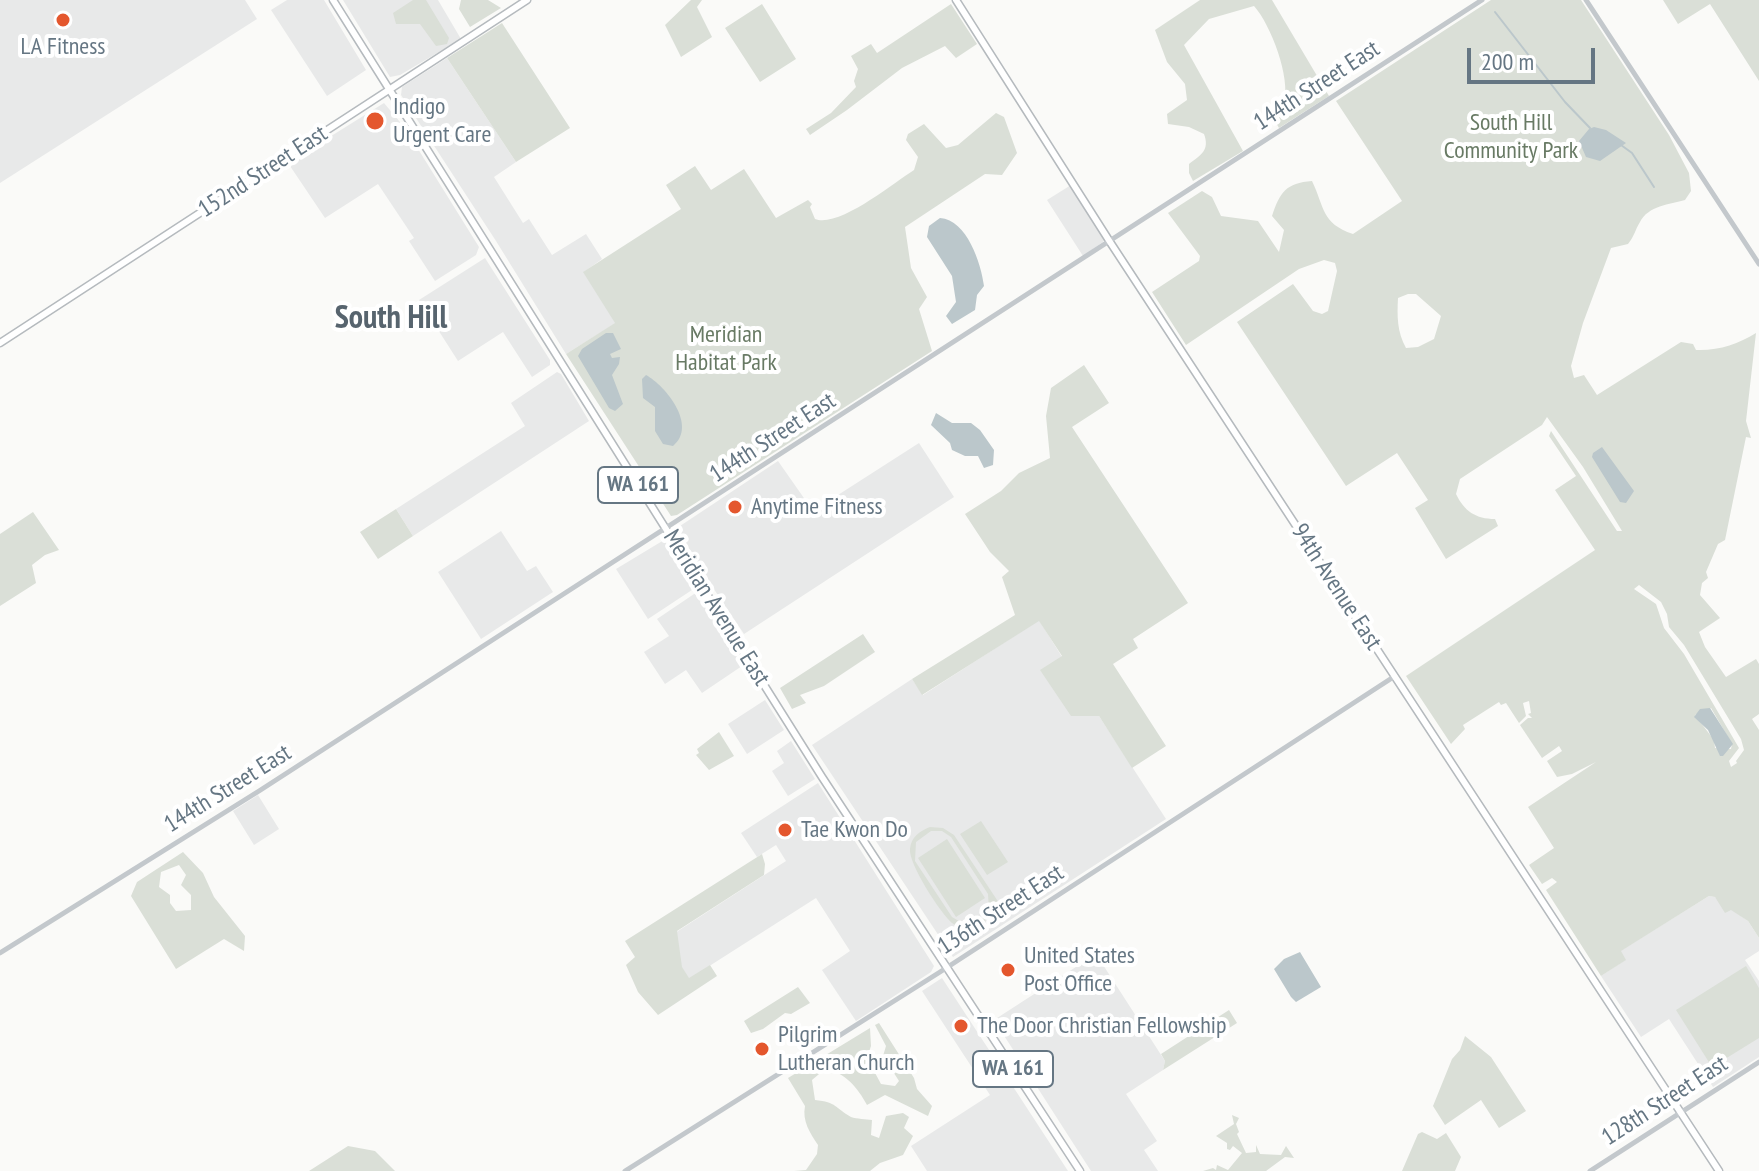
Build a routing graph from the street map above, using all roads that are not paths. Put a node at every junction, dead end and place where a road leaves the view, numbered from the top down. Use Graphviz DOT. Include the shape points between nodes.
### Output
graph roads {
  1 [pos="333,0"];
  2 [pos="527,0"];
  3 [pos="956,0"];
  4 [pos="1482,0"];
  5 [pos="1586,0"];
  6 [pos="389,90"];
  7 [pos="1110,242"];
  8 [pos="1759,264"];
  9 [pos="0,343"];
  10 [pos="666,529"];
  11 [pos="1395,676"];
  12 [pos="0,953"];
  13 [pos="947,967"];
  14 [pos="1759,1062"];
  15 [pos="1681,1113"];
  16 [pos="625,1171"];
  17 [pos="1080,1171"];
  18 [pos="1590,1171"];
  19 [pos="1719,1171"];
  1 -- 6 [label="main road, Meridian Avenue East / WA 161"];
  2 -- 6 [label="main road, 152nd Street East"];
  3 -- 7 [label="main road, 94th Avenue East"];
  4 -- 7 [label="street, 144th Street East"];
  5 -- 8 [label="street"];
  6 -- 9 [label="main road, 152nd Street East"];
  6 -- 10 [label="main road, Meridian Avenue East / WA 161"];
  7 -- 10 [label="street, 144th Street East"];
  7 -- 11 [label="main road, 94th Avenue East"];
  10 -- 12 [label="street, 144th Street East"];
  10 -- 13 [label="main road, Meridian Avenue East / WA 161"];
  11 -- 13 [label="street, 136th Street East"];
  11 -- 15 [label="main road, 94th Avenue East"];
  13 -- 16 [label="street, 136th Street East"];
  13 -- 17 [label="main road, Meridian Avenue East / WA 161"];
  14 -- 15 [label="street, 128th Street East"];
  15 -- 18 [label="street, 128th Street East"];
  15 -- 19 [label="main road, 94th Avenue East"];
}
